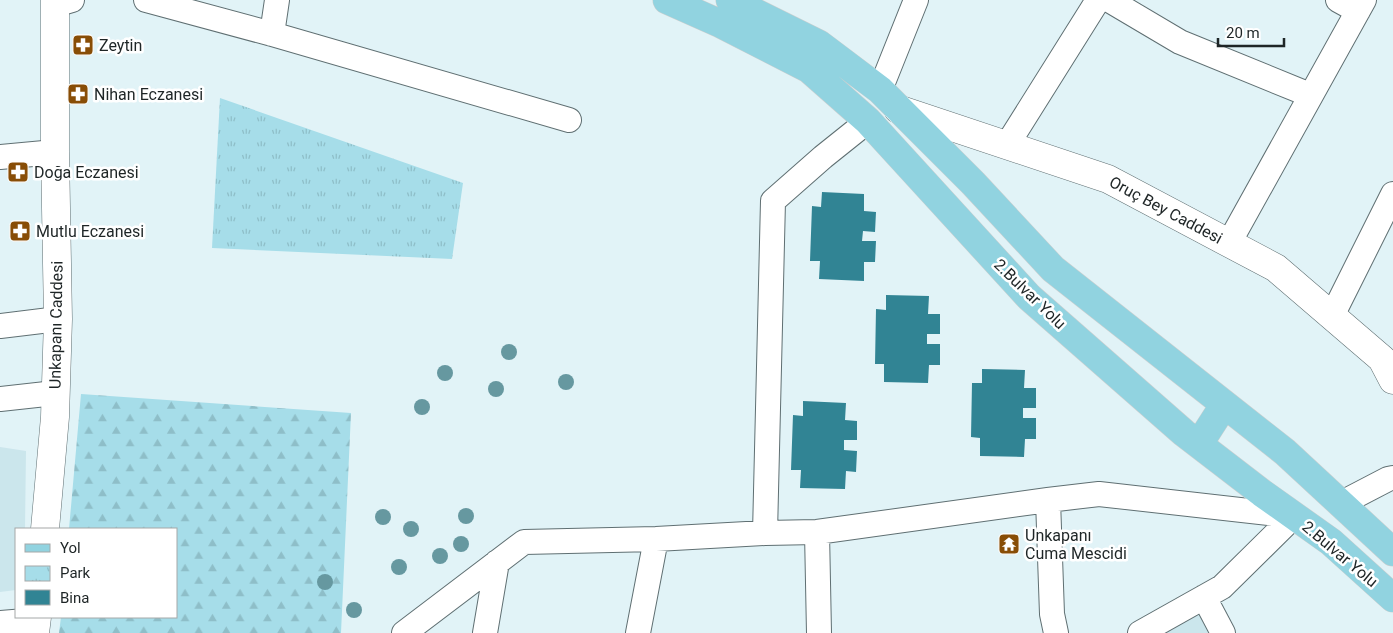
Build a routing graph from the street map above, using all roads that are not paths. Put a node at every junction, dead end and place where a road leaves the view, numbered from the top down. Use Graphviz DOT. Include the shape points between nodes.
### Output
graph roads {
  1 [pos="277,0"];
  2 [pos="667,0"];
  3 [pos="730,0"];
  4 [pos="916,0"];
  5 [pos="1098,0"];
  6 [pos="1109,0"];
  7 [pos="150,1"];
  8 [pos="60,2"];
  9 [pos="1354,4"];
  10 [pos="272,34"];
  11 [pos="1310,95"];
  12 [pos="889,100"];
  13 [pos="569,120"];
  14 [pos="868,121"];
  15 [pos="1007,145"];
  16 [pos="55,152"];
  17 [pos="0,157"];
  18 [pos="1393,194"];
  19 [pos="1228,243"];
  20 [pos="1332,316"];
  21 [pos="58,319"];
  22 [pos="0,326"];
  23 [pos="1393,380"];
  24 [pos="55,393"];
  25 [pos="0,399"];
  26 [pos="1224,405"];
  27 [pos="1199,444"];
  28 [pos="1393,478"];
  29 [pos="1048,500"];
  30 [pos="1340,504"];
  31 [pos="1294,516"];
  32 [pos="45,528"];
  33 [pos="817,532"];
  34 [pos="765,533"];
  35 [pos="656,539"];
  36 [pos="1393,552"];
  37 [pos="497,562"];
  38 [pos="1204,597"];
  39 [pos="1393,598"];
  40 [pos="0,623"];
  41 [pos="36,623"];
  42 [pos="404,633"];
  43 [pos="485,633"];
  44 [pos="638,633"];
  45 [pos="819,633"];
  46 [pos="1056,633"];
  47 [pos="1140,633"];
  48 [pos="1223,633"];
  1 -- 10 [label="street"];
  2 -- 14 [label="main road, 2.Bulvar Yolu" via="809,69"];
  3 -- 12 [label="main road" via="820,44"];
  4 -- 12 [label="street"];
  5 -- 15 [label="street"];
  6 -- 11 [label="street" via="1180,42"];
  7 -- 10 [label="street"];
  8 -- 16 [label="main road, Unkapanı Caddesi"];
  9 -- 11 [label="street"];
  10 -- 13 [label="street"];
  11 -- 19 [label="street"];
  12 -- 15 [label="main road, Oruç Bey Caddesi"];
  12 -- 26 [label="main road" via="1054,269"];
  14 -- 27 [label="main road, 2.Bulvar Yolu" via="1029,297"];
  14 -- 34 [label="street" via="773,201"];
  15 -- 19 [label="main road, Oruç Bey Caddesi" via="1108,179"];
  16 -- 17 [label="street"];
  16 -- 21 [label="main road, Unkapanı Caddesi"];
  18 -- 20 [label="street"];
  19 -- 20 [label="main road, Oruç Bey Caddesi" via="1276,268"];
  20 -- 23 [label="main road, Oruç Bey Caddesi" via="1382,359"];
  21 -- 22 [label="street"];
  21 -- 24 [label="main road, Unkapanı Caddesi"];
  24 -- 25 [label="street"];
  24 -- 32 [label="main road, Unkapanı Caddesi"];
  26 -- 27 [label="main road"];
  26 -- 30 [label="main road" via="1285,452"];
  27 -- 31 [label="main road, 2.Bulvar Yolu"];
  28 -- 30 [label="street"];
  29 -- 31 [label="street" via="1099,494"];
  29 -- 33 [label="street"];
  29 -- 46 [label="street" via="1052,614"];
  30 -- 36 [label="main road"];
  31 -- 38 [label="street" via="1222,587"];
  31 -- 39 [label="main road, 2.Bulvar Yolu" via="1331,542"];
  33 -- 34 [label="street"];
  33 -- 45 [label="street"];
  34 -- 35 [label="street"];
  35 -- 37 [label="street" via="524,542"];
  35 -- 44 [label="street"];
  37 -- 42 [label="street"];
  37 -- 43 [label="street"];
  38 -- 47 [label="street"];
  38 -- 48 [label="street"];
  40 -- 41 [label="street"];
}
